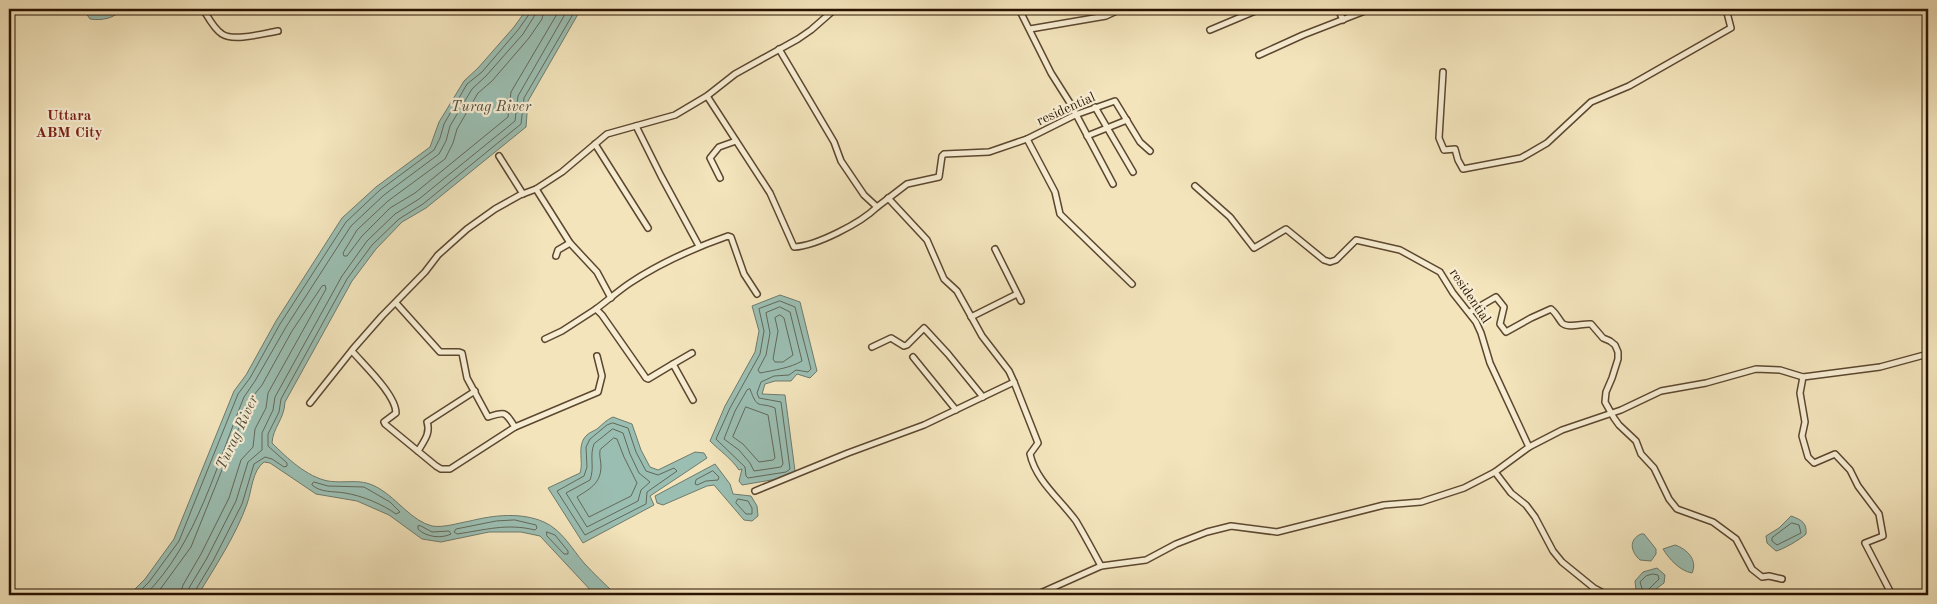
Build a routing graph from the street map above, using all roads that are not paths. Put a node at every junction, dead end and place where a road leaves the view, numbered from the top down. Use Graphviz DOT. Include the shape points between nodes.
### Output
graph roads {
  1 [pos="203,9"];
  2 [pos="835,9"];
  3 [pos="1019,9"];
  4 [pos="1122,9"];
  5 [pos="1260,9"];
  6 [pos="1338,9"];
  7 [pos="1370,9"];
  8 [pos="1726,9"];
  9 [pos="1343,20"];
  10 [pos="1030,29"];
  11 [pos="1210,30"];
  12 [pos="278,31"];
  13 [pos="779,49"];
  14 [pos="1259,55"];
  15 [pos="1443,72"];
  16 [pos="707,96"];
  17 [pos="1095,108"];
  18 [pos="1076,115"];
  19 [pos="1127,120"];
  20 [pos="636,126"];
  21 [pos="1107,128"];
  22 [pos="1086,136"];
  23 [pos="1027,139"];
  24 [pos="736,141"];
  25 [pos="594,144"];
  26 [pos="1150,151"];
  27 [pos="499,156"];
  28 [pos="1133,172"];
  29 [pos="720,178"];
  30 [pos="1113,184"];
  31 [pos="1195,186"];
  32 [pos="536,189"];
  33 [pos="523,194"];
  34 [pos="888,198"];
  35 [pos="877,207"];
  36 [pos="648,228"];
  37 [pos="570,243"];
  38 [pos="699,246"];
  39 [pos="995,249"];
  40 [pos="556,256"];
  41 [pos="1132,284"];
  42 [pos="757,294"];
  43 [pos="1017,294"];
  44 [pos="611,298"];
  45 [pos="1021,301"];
  46 [pos="396,303"];
  47 [pos="596,309"];
  48 [pos="1470,312"];
  49 [pos="971,317"];
  50 [pos="545,339"];
  51 [pos="872,347"];
  52 [pos="352,351"];
  53 [pos="692,353"];
  54 [pos="1928,354"];
  55 [pos="597,356"];
  56 [pos="913,356"];
  57 [pos="673,364"];
  58 [pos="1802,377"];
  59 [pos="1014,382"];
  60 [pos="475,391"];
  61 [pos="983,397"];
  62 [pos="693,400"];
  63 [pos="310,403"];
  64 [pos="956,410"];
  65 [pos="1612,412"];
  66 [pos="515,427"];
  67 [pos="1529,447"];
  68 [pos="418,452"];
  69 [pos="1494,472"];
  70 [pos="755,491"];
  71 [pos="1101,566"];
  72 [pos="1782,579"];
  73 [pos="1036,595"];
  74 [pos="1607,595"];
  75 [pos="1892,595"];
  1 -- 12 [label="street" via="227,36 235,38"];
  2 -- 13 [label="street" via="811,30"];
  3 -- 10 [label="street"];
  4 -- 10 [label="street" via="1106,16"];
  5 -- 11 [label="street"];
  6 -- 9 [label="street"];
  7 -- 9 [label="street"];
  8 -- 15 [label="street" via="1729,29 1630,86 1591,102 1546,143 1521,158 1463,169 1455,149 1444,150 1439,138"];
  9 -- 14 [label="street"];
  10 -- 18 [label="street"];
  13 -- 16 [label="street" via="735,74"];
  13 -- 35 [label="street" via="834,142 841,161 864,195"];
  16 -- 20 [label="street" via="675,115"];
  16 -- 24 [label="street"];
  17 -- 18 [label="street, residential"];
  17 -- 19 [label="street, residential" via="1115,101"];
  17 -- 21 [label="street"];
  18 -- 22 [label="street"];
  18 -- 23 [label="street, residential"];
  19 -- 21 [label="street"];
  19 -- 26 [label="street" via="1140,142"];
  20 -- 25 [label="street" via="608,134"];
  20 -- 38 [label="street"];
  21 -- 22 [label="street"];
  21 -- 28 [label="street"];
  22 -- 30 [label="street"];
  23 -- 34 [label="street" via="989,152 944,154 939,177 907,184"];
  23 -- 41 [label="street, residential" via="1055,192 1060,214"];
  24 -- 29 [label="street" via="718,147 710,158"];
  24 -- 35 [label="street" via="770,194 794,247 845,229"];
  25 -- 32 [label="street" via="562,172"];
  25 -- 36 [label="street"];
  27 -- 33 [label="street"];
  31 -- 48 [label="street, residential" via="1230,217 1254,248 1286,229 1330,262 1356,240 1400,250 1440,272"];
  32 -- 33 [label="street"];
  32 -- 37 [label="street"];
  33 -- 46 [label="street" via="467,228"];
  34 -- 35 [label="street"];
  34 -- 49 [label="street" via="927,240 944,279 957,291"];
  37 -- 40 [label="street" via="558,250"];
  37 -- 44 [label="street" via="597,272"];
  38 -- 42 [label="street" via="731,237 744,274"];
  38 -- 44 [label="street" via="631,283"];
  39 -- 43 [label="street"];
  43 -- 45 [label="street"];
  43 -- 49 [label="street"];
  44 -- 47 [label="street"];
  46 -- 52 [label="street"];
  46 -- 60 [label="street" via="440,352 462,354 467,378"];
  47 -- 50 [label="street"];
  47 -- 57 [label="street" via="646,378"];
  48 -- 65 [label="street" via="1496,297 1504,307 1500,324 1506,332 1551,309 1568,326 1591,324 1603,338 1610,340 1618,352 1606,392 1605,402"];
  48 -- 67 [label="street, residential"];
  49 -- 59 [label="street"];
  51 -- 61 [label="street" via="891,338 907,345 924,328"];
  52 -- 63 [label="street"];
  52 -- 68 [label="street" via="396,408 396,413 385,424"];
  53 -- 57 [label="street"];
  54 -- 58 [label="street" via="1880,367"];
  55 -- 66 [label="street" via="602,376 598,392"];
  56 -- 64 [label="street"];
  57 -- 62 [label="street"];
  58 -- 65 [label="street" via="1780,370 1756,369 1706,383 1662,390"];
  58 -- 75 [label="street" via="1800,394 1805,422 1802,436 1806,451 1814,463 1835,454 1872,501 1879,514 1883,536 1865,543"];
  59 -- 61 [label="street"];
  59 -- 71 [label="street" via="1038,443 1030,454 1033,466 1075,521"];
  60 -- 66 [label="street" via="488,417 506,413"];
  60 -- 68 [label="street" via="427,422 428,434"];
  61 -- 64 [label="street"];
  64 -- 70 [label="street"];
  65 -- 67 [label="street" via="1562,430"];
  65 -- 72 [label="street" via="1619,425 1636,441 1641,454 1654,468 1668,499 1678,509 1713,522 1736,539 1752,569 1762,577"];
  66 -- 68 [label="street" via="450,469 441,469"];
  67 -- 69 [label="street"];
  69 -- 71 [label="street" via="1464,488 1421,502 1384,505 1278,532 1231,526 1176,544 1146,560"];
  69 -- 74 [label="street" via="1526,505 1562,562"];
  71 -- 73 [label="street"];
}
